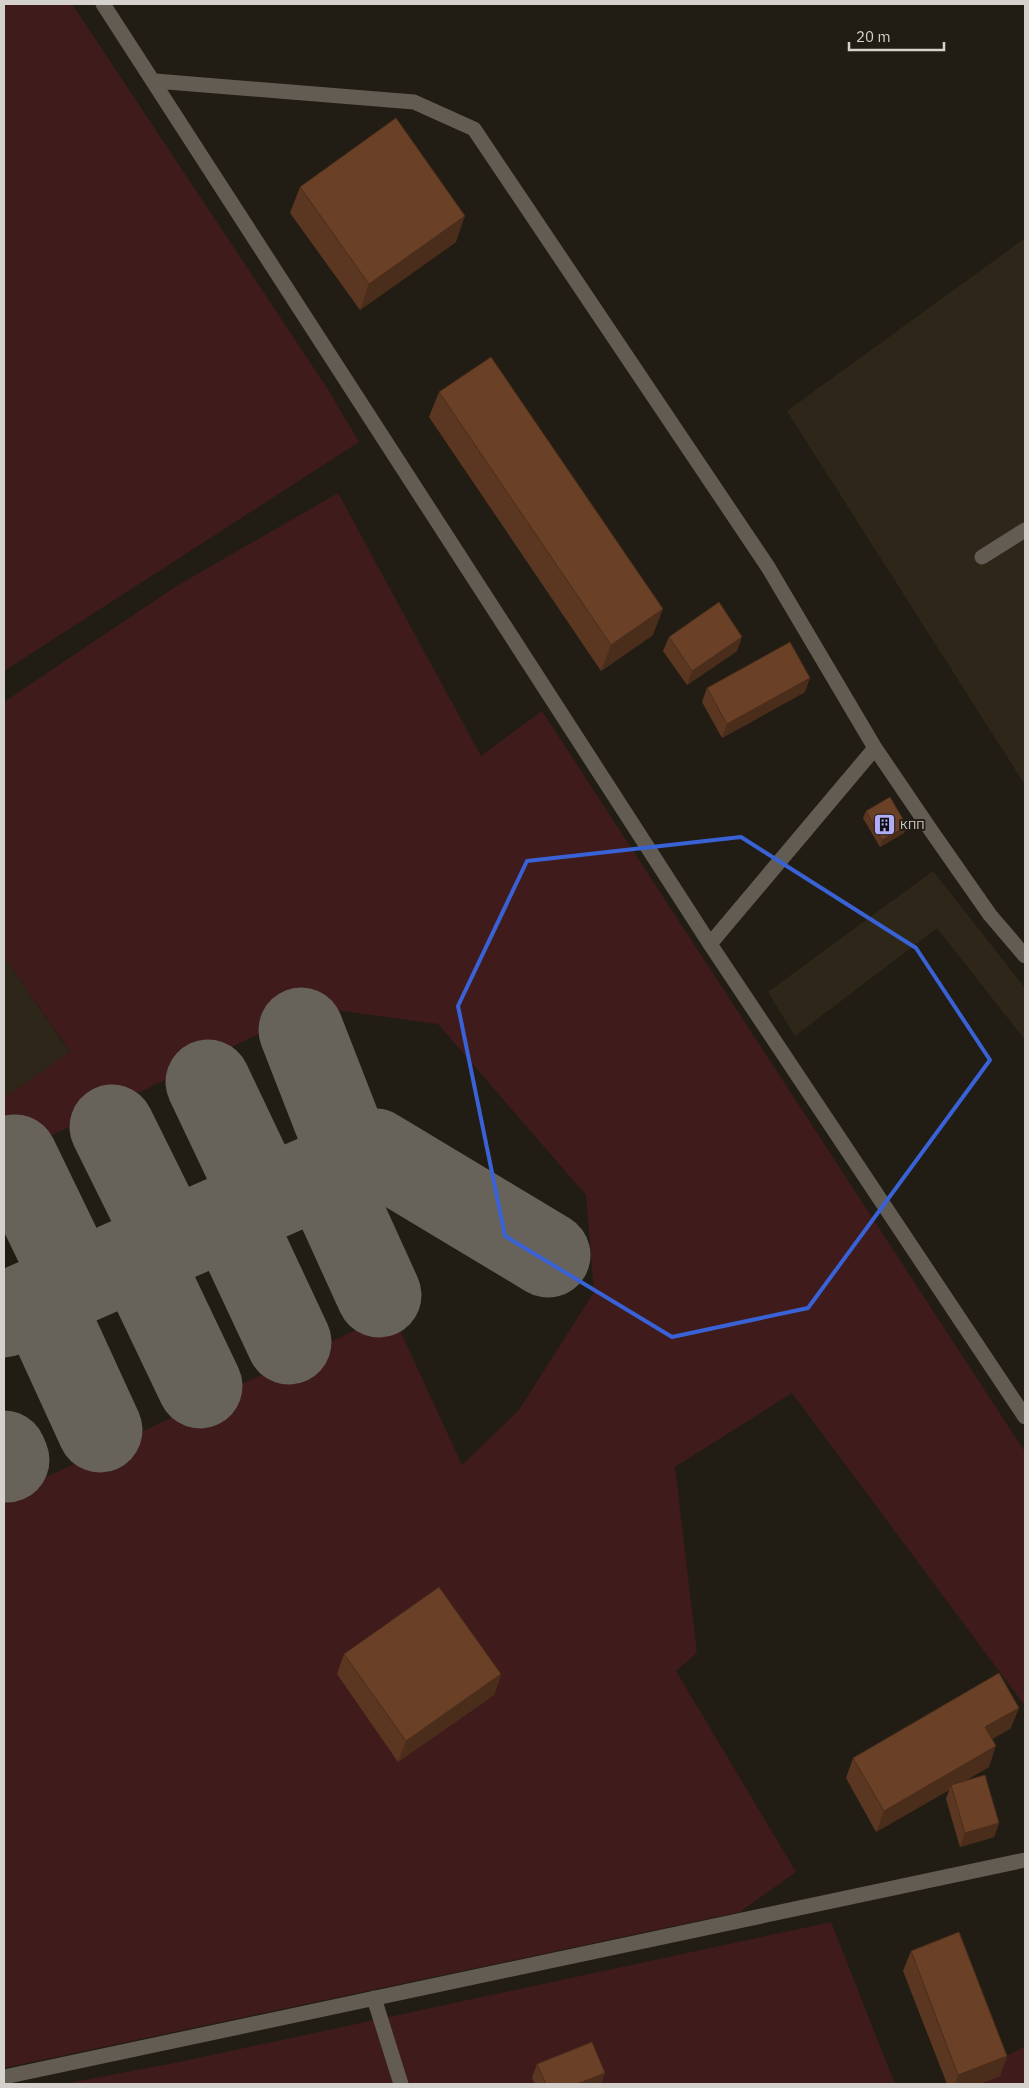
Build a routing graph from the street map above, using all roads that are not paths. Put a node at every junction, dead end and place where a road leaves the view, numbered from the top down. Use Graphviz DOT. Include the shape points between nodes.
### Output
graph roads {
  1 [pos="103,4"];
  2 [pos="155,81"];
  3 [pos="1025,530"];
  4 [pos="982,557"];
  5 [pos="875,748"];
  6 [pos="710,944"];
  7 [pos="1025,956"];
  8 [pos="1025,1417"];
  9 [pos="1025,1860"];
  10 [pos="374,1998"];
  11 [pos="4,2077"];
  12 [pos="401,2084"];
  1 -- 2 [label="lane"];
  2 -- 5 [label="lane" via="414,102 474,129 768,567"];
  2 -- 6 [label="lane"];
  3 -- 4 [label="lane"];
  5 -- 6 [label="lane"];
  5 -- 7 [label="lane" via="990,915"];
  6 -- 8 [label="lane"];
  9 -- 10 [label="lane"];
  10 -- 11 [label="lane"];
  10 -- 12 [label="lane"];
}
